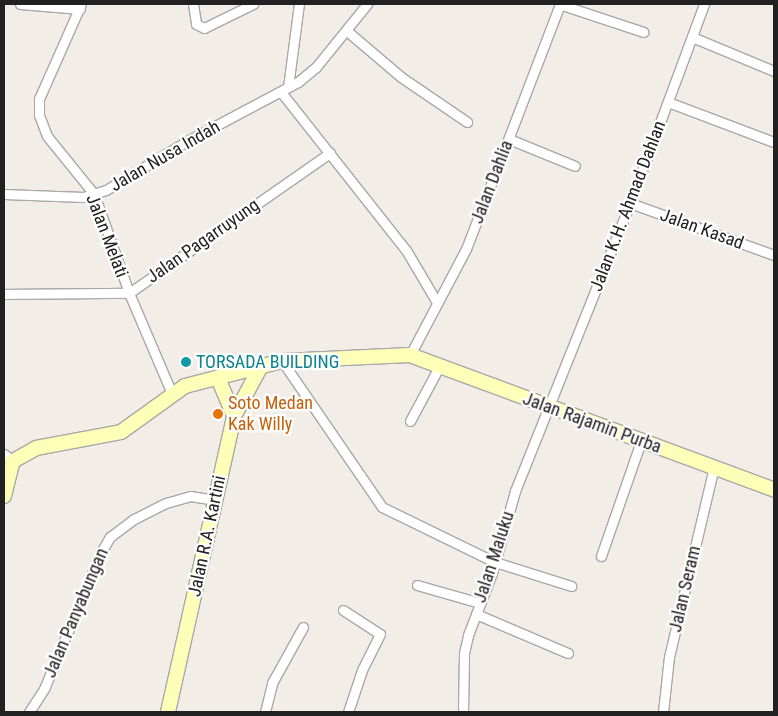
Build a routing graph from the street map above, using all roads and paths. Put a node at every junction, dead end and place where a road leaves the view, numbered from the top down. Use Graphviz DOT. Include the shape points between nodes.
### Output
graph roads {
  1 [pos="20,4"];
  2 [pos="193,4"];
  3 [pos="253,4"];
  4 [pos="299,4"];
  5 [pos="366,4"];
  6 [pos="560,4"];
  7 [pos="704,4"];
  8 [pos="81,6"];
  9 [pos="347,31"];
  10 [pos="643,32"];
  11 [pos="692,37"];
  12 [pos="774,71"];
  13 [pos="284,89"];
  14 [pos="668,102"];
  15 [pos="467,122"];
  16 [pos="509,139"];
  17 [pos="774,142"];
  18 [pos="330,153"];
  19 [pos="575,166"];
  20 [pos="4,194"];
  21 [pos="94,194"];
  22 [pos="630,203"];
  23 [pos="774,255"];
  24 [pos="129,293"];
  25 [pos="4,294"];
  26 [pos="436,301"];
  27 [pos="410,355"];
  28 [pos="282,361"];
  29 [pos="440,365"];
  30 [pos="261,366"];
  31 [pos="218,378"];
  32 [pos="172,394"];
  33 [pos="550,408"];
  34 [pos="234,416"];
  35 [pos="410,421"];
  36 [pos="641,441"];
  37 [pos="8,457"];
  38 [pos="714,467"];
  39 [pos="774,490"];
  40 [pos="4,496"];
  41 [pos="215,500"];
  42 [pos="601,556"];
  43 [pos="495,562"];
  44 [pos="417,585"];
  45 [pos="571,586"];
  46 [pos="480,603"];
  47 [pos="343,610"];
  48 [pos="476,614"];
  49 [pos="303,627"];
  50 [pos="568,653"];
  51 [pos="29,712"];
  52 [pos="168,712"];
  53 [pos="265,712"];
  54 [pos="348,712"];
  55 [pos="463,712"];
  56 [pos="664,712"];
  1 -- 8 [label="street"];
  2 -- 3 [label="street" via="196,24 204,28"];
  4 -- 13 [label="street"];
  5 -- 9 [label="street, Jalan Nusa Indah"];
  6 -- 10 [label="street"];
  6 -- 16 [label="street, Jalan Dahlia"];
  7 -- 11 [label="street, Jalan K.H. Ahmad Dahlan"];
  8 -- 21 [label="street, Jalan Melati" via="39,99 39,115 47,136"];
  9 -- 13 [label="street, Jalan Nusa Indah" via="316,67"];
  9 -- 15 [label="street" via="401,77"];
  11 -- 12 [label="street"];
  11 -- 14 [label="street, Jalan K.H. Ahmad Dahlan"];
  13 -- 18 [label="street"];
  13 -- 21 [label="street, Jalan Nusa Indah"];
  14 -- 17 [label="street"];
  14 -- 22 [label="street, Jalan K.H. Ahmad Dahlan"];
  16 -- 19 [label="street"];
  16 -- 26 [label="street, Jalan Dahlia" via="466,249"];
  18 -- 24 [label="street, Jalan Pagarruyung"];
  18 -- 26 [label="street" via="406,250"];
  20 -- 21 [label="street, Jalan Nusa Indah" via="83,197"];
  21 -- 24 [label="street, Jalan Melati"];
  22 -- 23 [label="street, Jalan Kasad"];
  22 -- 33 [label="street, Jalan K.H. Ahmad Dahlan"];
  24 -- 25 [label="street, Jalan Pagarruyung"];
  24 -- 32 [label="street, Jalan Melati"];
  26 -- 27 [label="street, Jalan Dahlia"];
  27 -- 28 [label="street"];
  27 -- 29 [label="street, Jalan Rajamin Purba"];
  28 -- 30 [label="street"];
  28 -- 43 [label="street" via="382,507"];
  29 -- 33 [label="street, Jalan Rajamin Purba"];
  29 -- 35 [label="street"];
  30 -- 31 [label="street"];
  30 -- 34 [label="street, Jalan R.A. Kartini"];
  31 -- 32 [label="street" via="185,386"];
  31 -- 34 [label="street"];
  32 -- 37 [label="street" via="121,432 36,448"];
  33 -- 36 [label="street, Jalan Rajamin Purba"];
  33 -- 43 [label="street, Jalan Maluku" via="515,491"];
  34 -- 41 [label="street, Jalan R.A. Kartini"];
  36 -- 38 [label="street, Jalan Rajamin Purba"];
  36 -- 42 [label="street"];
  37 -- 40 [label="street"];
  38 -- 39 [label="street, Jalan Rajamin Purba"];
  38 -- 56 [label="street, Jalan Seram" via="669,657"];
  41 -- 51 [label="street, Jalan Panyabungan" via="190,496 166,503 134,519 110,537 44,689"];
  41 -- 52 [label="street, Jalan R.A. Kartini"];
  43 -- 45 [label="street"];
  43 -- 46 [label="street, Jalan Maluku"];
  44 -- 46 [label="street"];
  46 -- 48 [label="street, Jalan Maluku"];
  47 -- 54 [label="street" via="380,634 362,670"];
  48 -- 50 [label="street"];
  48 -- 55 [label="street, Jalan Maluku" via="464,653"];
  49 -- 53 [label="street" via="272,683"];
}
